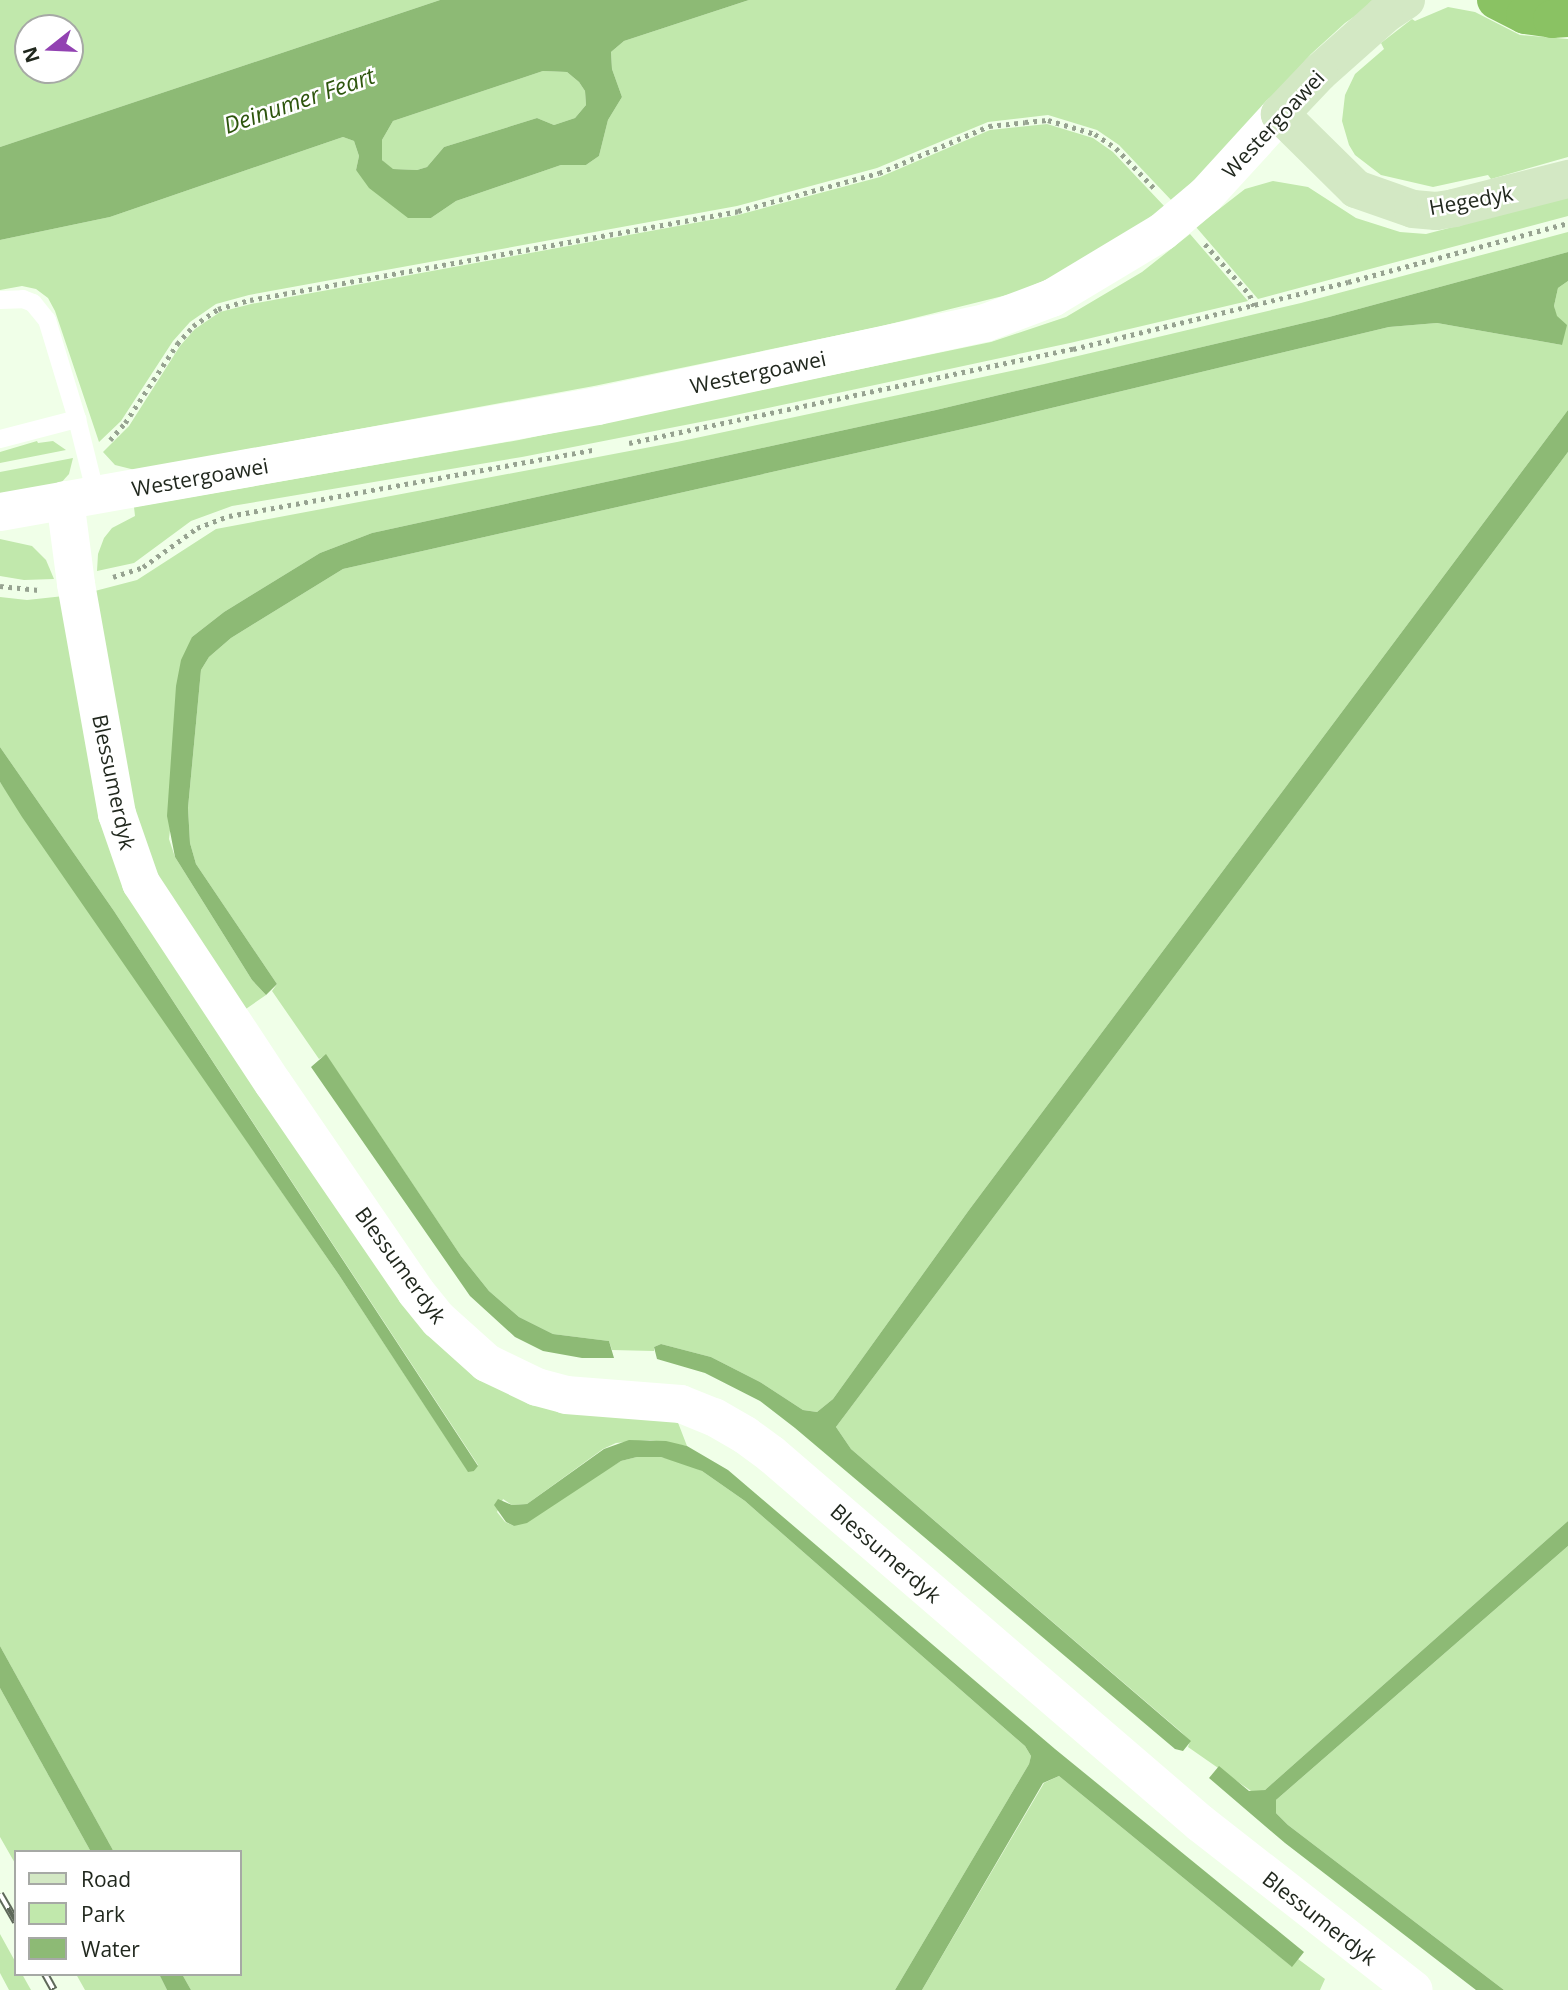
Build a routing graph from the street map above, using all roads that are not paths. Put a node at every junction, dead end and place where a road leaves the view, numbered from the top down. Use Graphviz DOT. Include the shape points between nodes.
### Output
graph roads {
  1 [pos="1406,0"];
  2 [pos="1496,0"];
  3 [pos="1568,18"];
  4 [pos="1280,114"];
  5 [pos="1568,178"];
  6 [pos="0,300"];
  7 [pos="77,419"];
  8 [pos="0,439"];
  9 [pos="80,498"];
  10 [pos="0,512"];
  11 [pos="1414,1990"];
  1 -- 4 [label="main road, Westergoawei" via="1329,64"];
  2 -- 3 [label="highway" via="1525,15"];
  4 -- 5 [label="main road, Hegedyk" via="1356,189 1413,209 1454,208"];
  4 -- 9 [label="street, Westergoawei" via="1206,195 1163,232 1052,298 985,323 598,406"];
  6 -- 7 [label="lane" via="23,299 47,320"];
  7 -- 8 [label="lane"];
  7 -- 9 [label="lane"];
  9 -- 10 [label="street, Westergoawei"];
  9 -- 11 [label="street, Blessumerdyk" via="76,584 117,814 141,883 273,1083 439,1320 487,1363 527,1384 566,1395 681,1404 714,1417 753,1441 1200,1823"];
}
